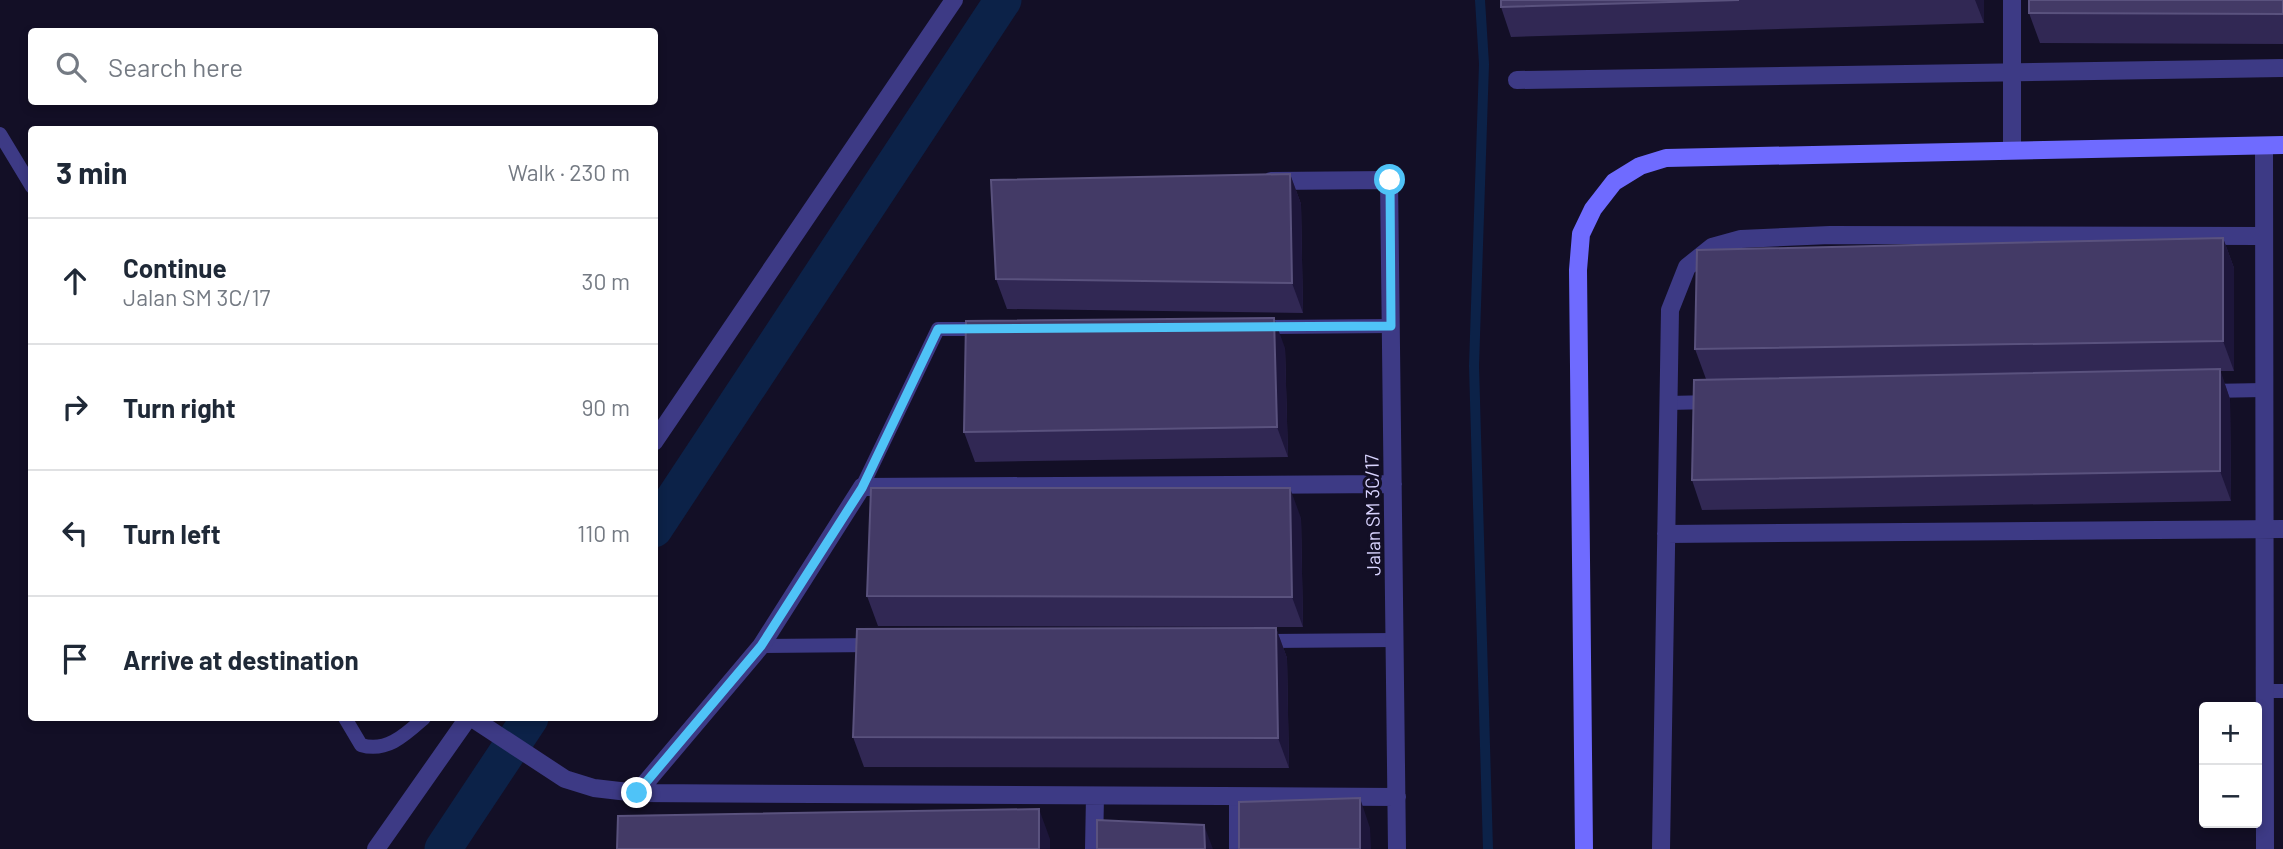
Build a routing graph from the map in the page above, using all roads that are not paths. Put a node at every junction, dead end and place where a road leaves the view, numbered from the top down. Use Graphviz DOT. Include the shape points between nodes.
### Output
graph roads {
  1 [pos="954,0"];
  2 [pos="2011,0"];
  3 [pos="2283,68"];
  4 [pos="2012,72"];
  5 [pos="1517,80"];
  6 [pos="0,134"];
  7 [pos="2283,145"];
  8 [pos="2264,146"];
  9 [pos="2012,150"];
  10 [pos="28,180"];
  11 [pos="1255,181"];
  12 [pos="2264,236"];
  13 [pos="1391,326"];
  14 [pos="1240,327"];
  15 [pos="993,328"];
  16 [pos="2264,390"];
  17 [pos="2195,391"];
  18 [pos="1724,401"];
  19 [pos="1668,403"];
  20 [pos="658,436"];
  21 [pos="1393,484"];
  22 [pos="862,488"];
  23 [pos="2264,529"];
  24 [pos="2283,529"];
  25 [pos="1666,534"];
  26 [pos="1395,640"];
  27 [pos="1243,642"];
  28 [pos="885,645"];
  29 [pos="761,646"];
  30 [pos="2265,691"];
  31 [pos="2283,691"];
  32 [pos="347,721"];
  33 [pos="420,721"];
  34 [pos="468,721"];
  35 [pos="474,721"];
  36 [pos="637,793"];
  37 [pos="1095,796"];
  38 [pos="1236,796"];
  39 [pos="1397,797"];
  40 [pos="2283,836"];
  41 [pos="2265,843"];
  42 [pos="376,849"];
  43 [pos="1094,849"];
  44 [pos="1236,849"];
  45 [pos="1397,849"];
  46 [pos="1584,849"];
  47 [pos="1661,849"];
  1 -- 20 [label="street"];
  2 -- 4 [label="street"];
  3 -- 4 [label="street"];
  4 -- 5 [label="street"];
  4 -- 9 [label="street"];
  6 -- 10 [label="lane"];
  7 -- 8 [label="street"];
  8 -- 9 [label="street"];
  8 -- 12 [label="street"];
  9 -- 46 [label="street" via="1666,158 1640,166 1614,183 1593,209 1581,234 1578,270"];
  11 -- 13 [label="street, Jalan SM 3C/17" via="1390,180"];
  12 -- 16 [label="street"];
  12 -- 19 [label="street" via="1830,234 1721,244 1687,267 1670,310"];
  13 -- 14 [label="lane"];
  13 -- 21 [label="street, Jalan SM 3C/17"];
  15 -- 22 [label="lane" via="938,329"];
  16 -- 17 [label="lane"];
  16 -- 23 [label="street"];
  18 -- 19 [label="lane"];
  19 -- 25 [label="street"];
  21 -- 22 [label="street"];
  21 -- 26 [label="street, Jalan SM 3C/17"];
  22 -- 29 [label="street"];
  23 -- 24 [label="street"];
  23 -- 25 [label="street"];
  23 -- 30 [label="street"];
  25 -- 47 [label="street"];
  26 -- 27 [label="lane"];
  26 -- 39 [label="street, Jalan SM 3C/17"];
  28 -- 29 [label="lane"];
  29 -- 36 [label="street"];
  30 -- 31 [label="lane"];
  30 -- 41 [label="street"];
  32 -- 33 [label="lane" via="361,745 370,748 388,746"];
  34 -- 42 [label="street"];
  35 -- 36 [label="street" via="565,779"];
  36 -- 37 [label="street"];
  37 -- 38 [label="street"];
  37 -- 43 [label="street"];
  38 -- 39 [label="street"];
  38 -- 44 [label="lane"];
  39 -- 45 [label="street, Jalan SM 3C/17"];
  40 -- 41 [label="street"];
}
